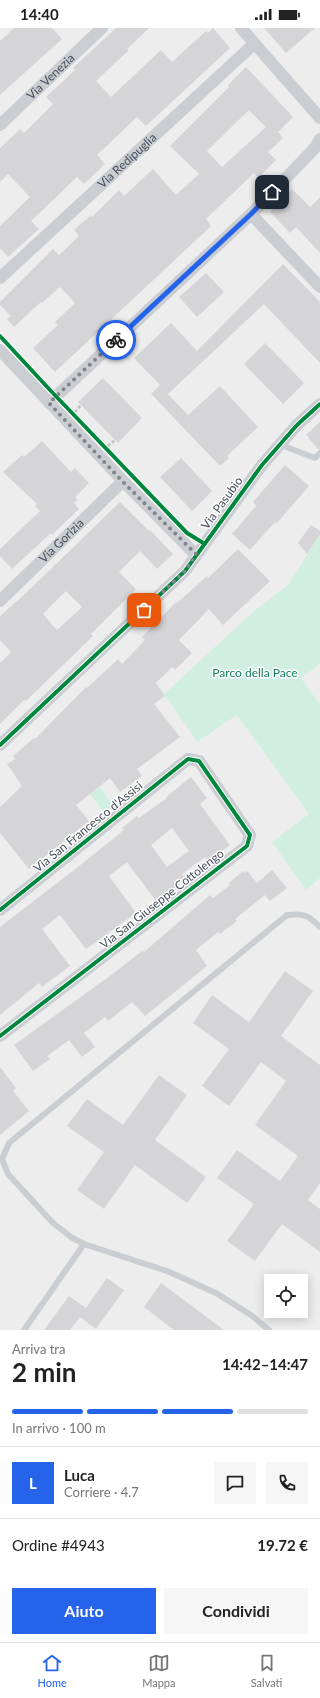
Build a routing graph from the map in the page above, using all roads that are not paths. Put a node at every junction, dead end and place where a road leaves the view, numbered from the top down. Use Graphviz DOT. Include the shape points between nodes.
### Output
graph roads {
  1 [pos="102,28"];
  2 [pos="241,28"];
  3 [pos="254,44"];
  4 [pos="320,118"];
  5 [pos="0,125"];
  6 [pos="320,139"];
  7 [pos="251,214"];
  8 [pos="0,278"];
  9 [pos="320,287"];
  10 [pos="0,350"];
  11 [pos="53,400"];
  12 [pos="320,404"];
  13 [pos="281,445"];
  14 [pos="320,453"];
  15 [pos="123,482"];
  16 [pos="196,554"];
  17 [pos="0,601"];
  18 [pos="0,745"];
  19 [pos="188,759"];
  20 [pos="0,910"];
  21 [pos="320,927"];
  22 [pos="0,1036"];
  23 [pos="84,1244"];
  24 [pos="24,1330"];
  25 [pos="269,1330"];
  1 -- 5 [label="street, Via Venezia"];
  2 -- 3 [label="street"];
  3 -- 4 [label="street"];
  3 -- 8 [label="street, Via Redipuglia"];
  6 -- 7 [label="street" via="314,149"];
  7 -- 9 [label="street"];
  7 -- 11 [label="street"];
  10 -- 11 [label="street"];
  11 -- 15 [label="street"];
  12 -- 13 [label="street, Via Pasubio"];
  13 -- 14 [label="lane" via="316,458"];
  13 -- 16 [label="street, Via Pasubio" via="262,465"];
  15 -- 16 [label="street"];
  15 -- 17 [label="street, Via Gorizia"];
  16 -- 18 [label="street, Via Pasubio" via="185,571"];
  19 -- 20 [label="street, Via San Francesco d'Assisi"];
  19 -- 22 [label="street, Via San Giuseppe Cottolengo" via="199,761 250,834 247,846"];
  21 -- 23 [label="lane" via="313,919 302,913 287,914 9,1143 2,1159 8,1174 53,1223"];
  23 -- 24 [label="lane"];
  23 -- 25 [label="lane" via="167,1271 216,1293"];
}
